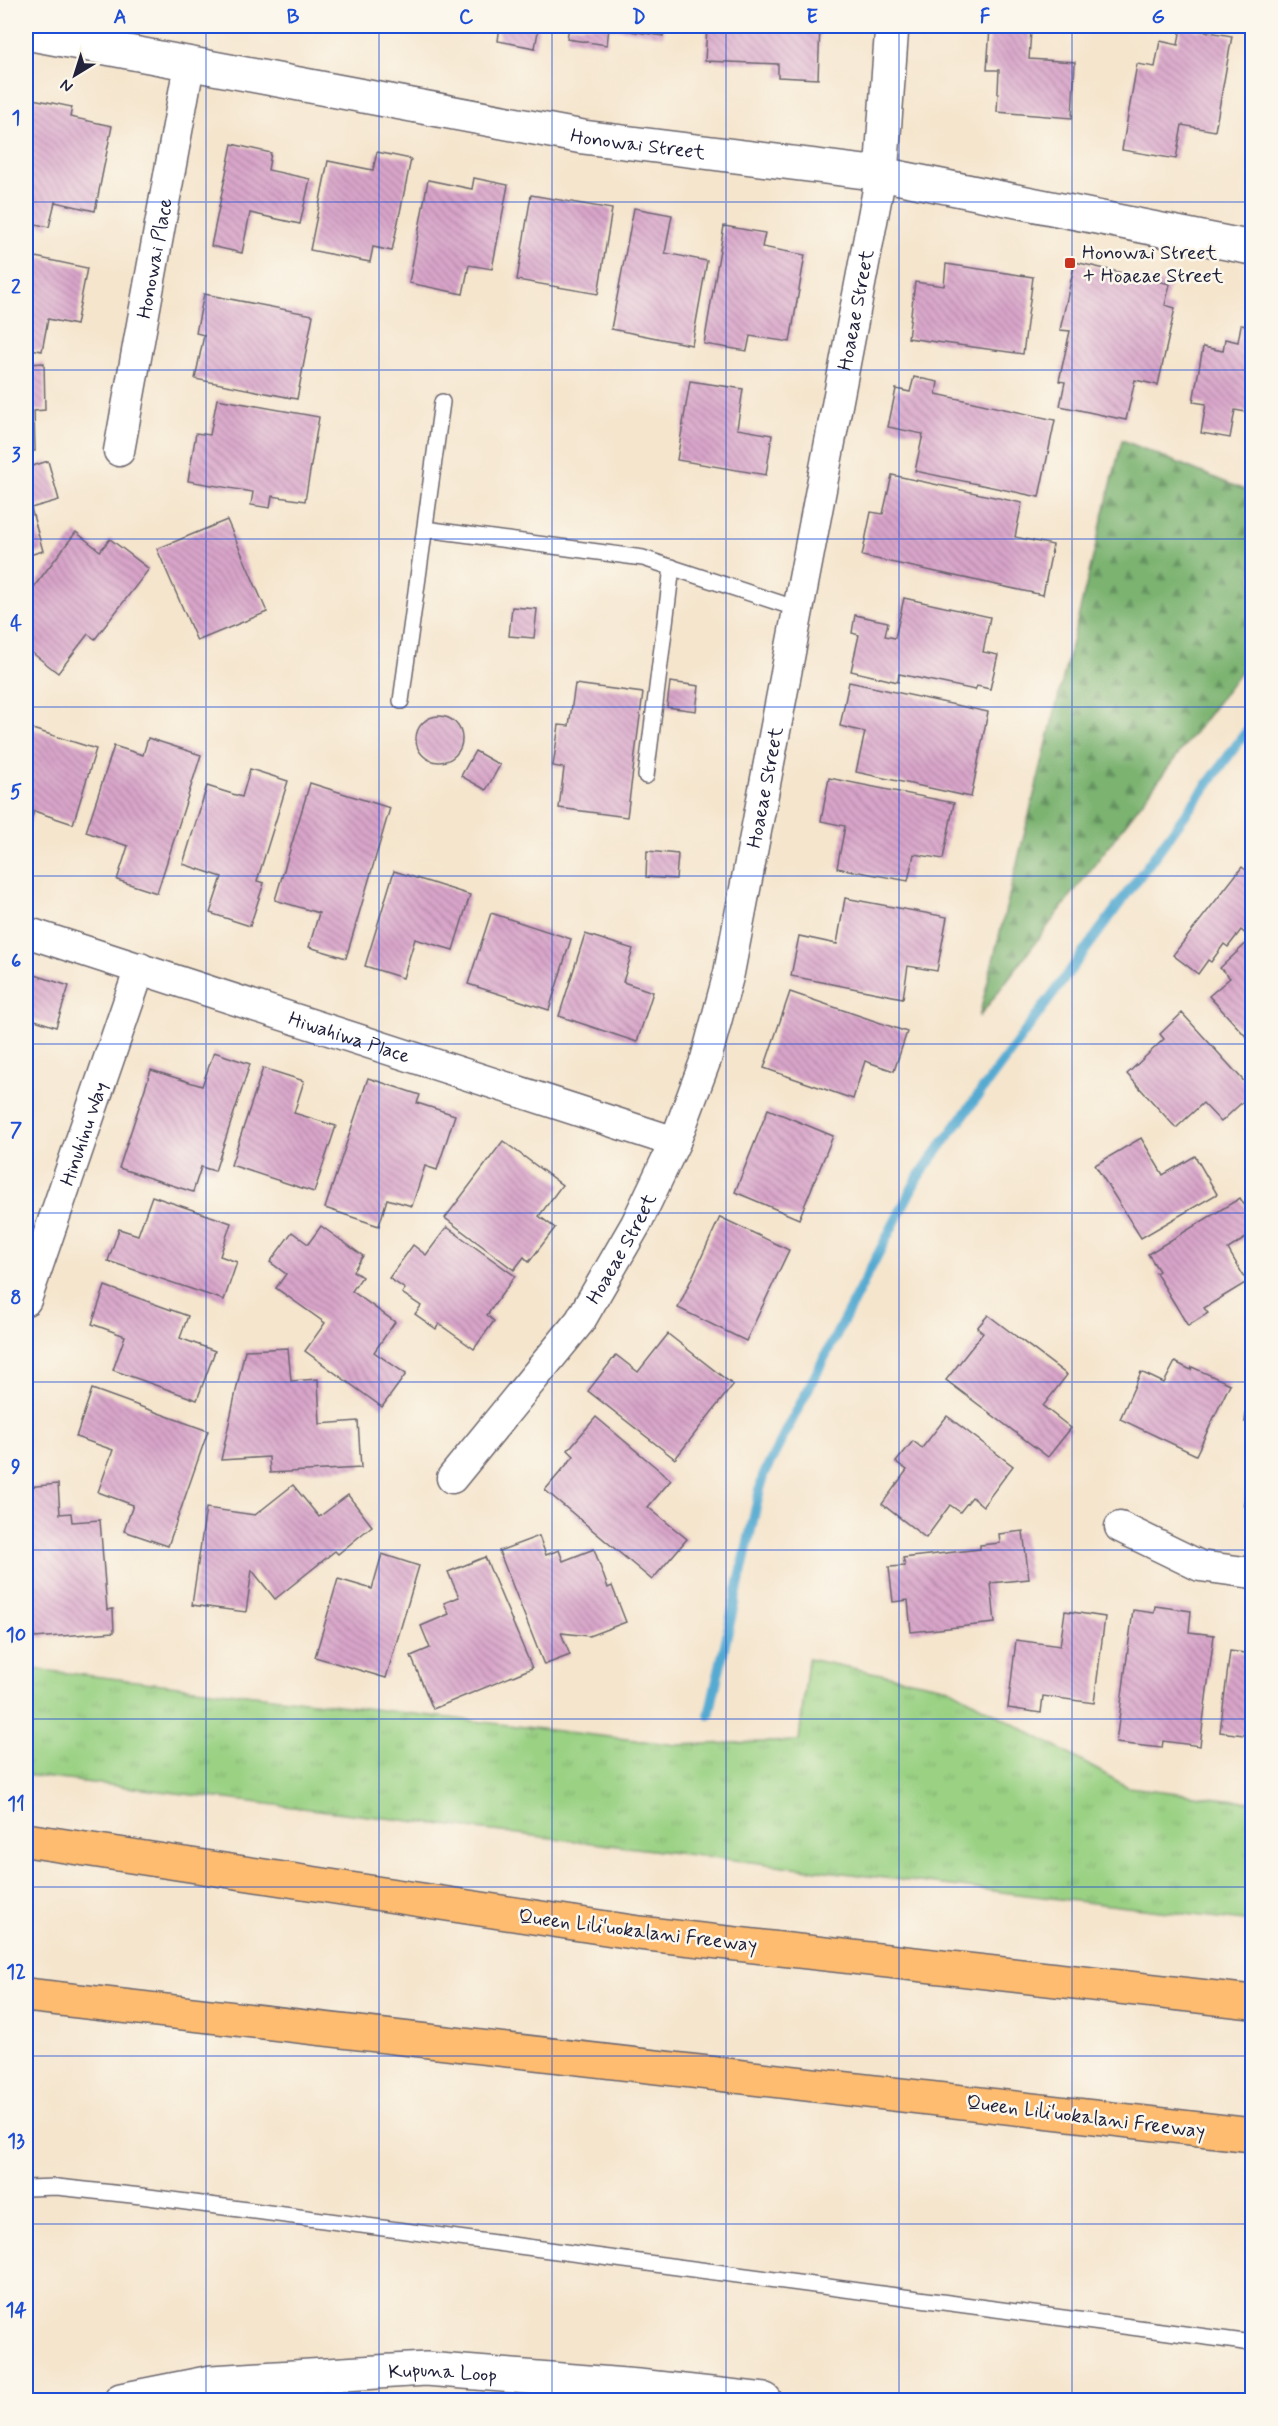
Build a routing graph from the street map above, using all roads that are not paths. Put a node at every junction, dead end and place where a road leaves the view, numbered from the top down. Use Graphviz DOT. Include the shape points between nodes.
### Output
graph roads {
  1 [pos="892,26"];
  2 [pos="26,33"];
  3 [pos="189,65"];
  4 [pos="881,174"];
  5 [pos="1252,248"];
  6 [pos="442,402"];
  7 [pos="119,451"];
  8 [pos="425,529"];
  9 [pos="672,567"];
  10 [pos="798,609"];
  11 [pos="401,701"];
  12 [pos="646,776"];
  13 [pos="26,932"];
  14 [pos="140,968"];
  15 [pos="675,1142"];
  16 [pos="26,1300"];
  17 [pos="452,1478"];
  18 [pos="1120,1527"];
  19 [pos="1252,1573"];
  20 [pos="26,1840"];
  21 [pos="1064,1979"];
  22 [pos="1252,1992"];
  23 [pos="26,1995"];
  24 [pos="1252,2002"];
  25 [pos="1189,2128"];
  26 [pos="1252,2135"];
  27 [pos="1252,2141"];
  28 [pos="26,2188"];
  29 [pos="1252,2343"];
  30 [pos="121,2400"];
  31 [pos="765,2400"];
  1 -- 4 [label="street, Hoaeae Street"];
  2 -- 3 [label="street, Honowai Street"];
  3 -- 4 [label="street, Honowai Street" via="583,137"];
  3 -- 7 [label="street, Honowai Place"];
  4 -- 5 [label="street, Honowai Street"];
  4 -- 10 [label="street, Hoaeae Street"];
  6 -- 8 [label="lane"];
  8 -- 9 [label="lane" via="643,558"];
  8 -- 11 [label="lane"];
  9 -- 10 [label="lane"];
  9 -- 12 [label="lane"];
  10 -- 15 [label="street, Hoaeae Street" via="729,973 706,1059"];
  13 -- 14 [label="street, Hiwahiwa Place"];
  14 -- 15 [label="street, Hiwahiwa Place"];
  14 -- 16 [label="street, Hinuhinu Way"];
  15 -- 17 [label="street, Hoaeae Street" via="636,1224 580,1322"];
  18 -- 19 [label="street" via="1200,1566"];
  20 -- 21 [label="highway, Queen Liliʻuokalani Freeway" via="639,1933"];
  21 -- 22 [label="highway"];
  21 -- 24 [label="highway, Queen Liliʻuokalani Freeway"];
  23 -- 25 [label="highway, Queen Liliʻuokalani Freeway"];
  25 -- 26 [label="highway, Queen Liliʻuokalani Freeway"];
  25 -- 27 [label="highway"];
  28 -- 29 [label="lane" via="57,2187 141,2196"];
  30 -- 31 [label="street, Kupuna Loop" via="212,2382 426,2369"];
}
